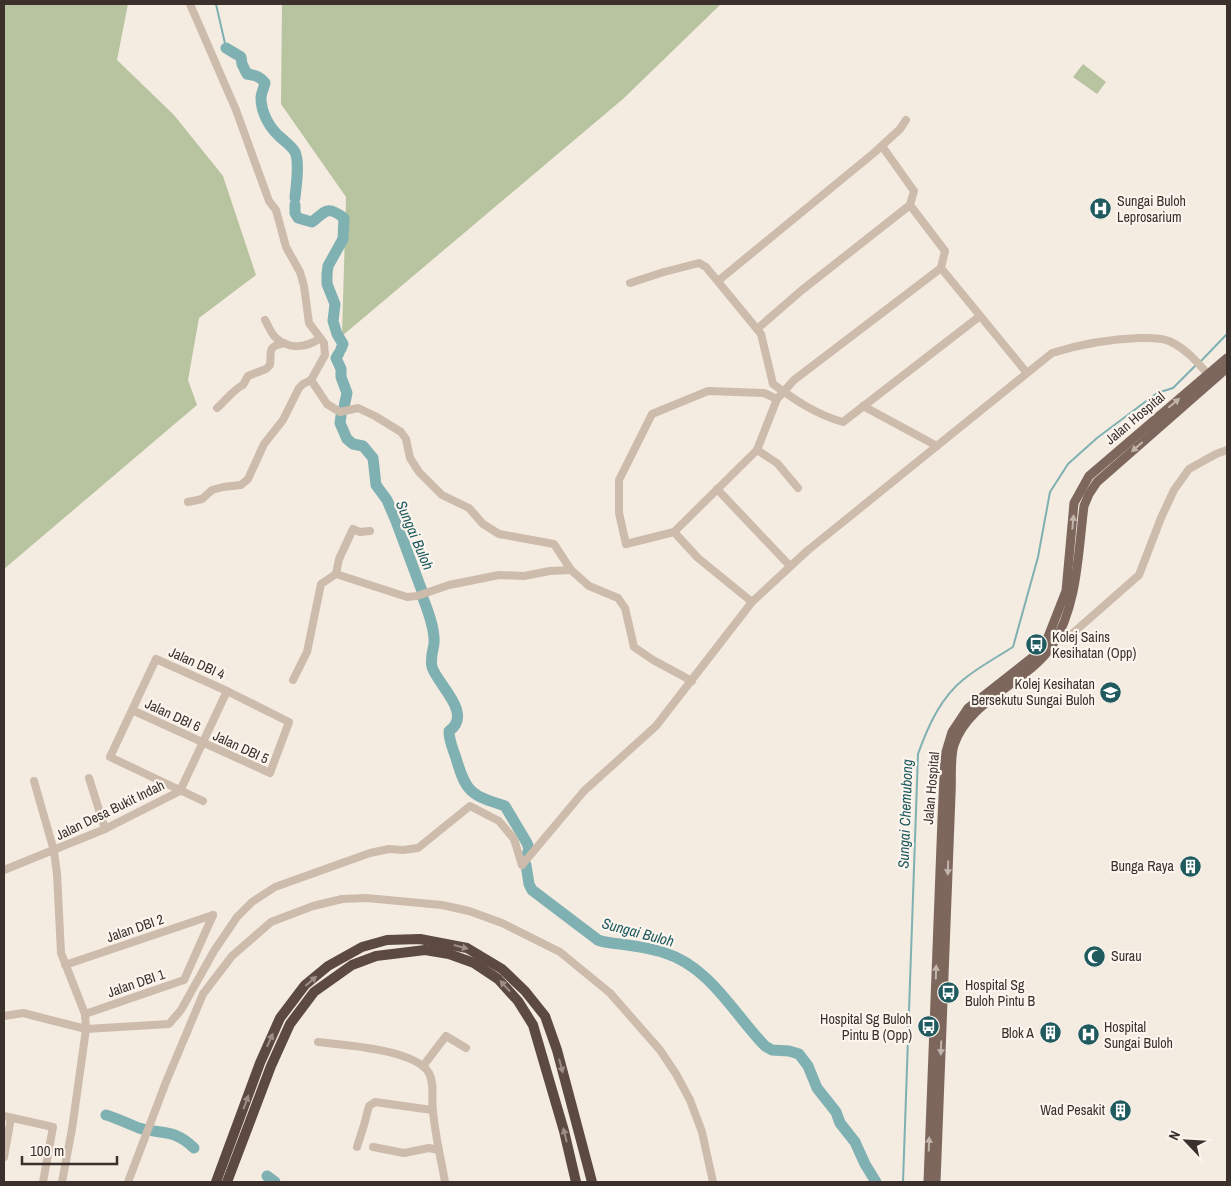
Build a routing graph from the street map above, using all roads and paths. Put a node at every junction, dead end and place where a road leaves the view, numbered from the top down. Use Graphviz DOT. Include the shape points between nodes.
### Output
graph roads {
  1 [pos="190,4"];
  2 [pos="906,120"];
  3 [pos="882,146"];
  4 [pos="910,205"];
  5 [pos="941,268"];
  6 [pos="718,281"];
  7 [pos="630,283"];
  8 [pos="980,316"];
  9 [pos="264,320"];
  10 [pos="757,329"];
  11 [pos="320,338"];
  12 [pos="284,343"];
  13 [pos="1227,358"];
  14 [pos="1227,368"];
  15 [pos="1027,373"];
  16 [pos="1209,375"];
  17 [pos="311,380"];
  18 [pos="783,391"];
  19 [pos="777,399"];
  20 [pos="863,406"];
  21 [pos="216,408"];
  22 [pos="937,446"];
  23 [pos="758,450"];
  24 [pos="1227,450"];
  25 [pos="798,488"];
  26 [pos="717,489"];
  27 [pos="188,502"];
  28 [pos="370,531"];
  29 [pos="674,532"];
  30 [pos="790,566"];
  31 [pos="570,570"];
  32 [pos="336,574"];
  33 [pos="752,602"];
  34 [pos="1051,638"];
  35 [pos="293,680"];
  36 [pos="692,682"];
  37 [pos="228,691"];
  38 [pos="132,710"];
  39 [pos="203,743"];
  40 [pos="270,773"];
  41 [pos="90,778"];
  42 [pos="34,781"];
  43 [pos="180,791"];
  44 [pos="203,801"];
  45 [pos="105,829"];
  46 [pos="54,851"];
  47 [pos="4,870"];
  48 [pos="213,915"];
  49 [pos="65,965"];
  50 [pos="85,1014"];
  51 [pos="4,1016"];
  52 [pos="86,1029"];
  53 [pos="318,1042"];
  54 [pos="466,1048"];
  55 [pos="423,1066"];
  56 [pos="432,1110"];
  57 [pos="7,1117"];
  58 [pos="357,1147"];
  59 [pos="373,1147"];
  60 [pos="440,1150"];
  61 [pos="4,1157"];
  62 [pos="129,1180"];
  63 [pos="43,1182"];
  64 [pos="62,1182"];
  65 [pos="214,1182"];
  66 [pos="229,1182"];
  67 [pos="445,1182"];
  68 [pos="576,1182"];
  69 [pos="592,1182"];
  70 [pos="713,1182"];
  71 [pos="928,1182"];
  72 [pos="936,1182"];
  1 -- 11 [label="street" via="276,210 286,247 300,272 308,323"];
  2 -- 3 [label="street"];
  3 -- 4 [label="street" via="914,192"];
  3 -- 6 [label="street"];
  4 -- 5 [label="street" via="945,251"];
  4 -- 10 [label="street"];
  5 -- 8 [label="street"];
  5 -- 18 [label="street"];
  6 -- 7 [label="street" via="699,263"];
  6 -- 10 [label="street"];
  8 -- 15 [label="street"];
  8 -- 20 [label="street"];
  9 -- 12 [label="street" via="275,338"];
  10 -- 18 [label="street" via="773,384"];
  11 -- 12 [label="street" via="296,347"];
  11 -- 17 [label="street" via="325,355"];
  12 -- 21 [label="street" via="272,349 270,365 266,369 248,376 243,386 237,387"];
  13 -- 16 [label="main road, Jalan Hospital"];
  14 -- 16 [label="main road, Jalan Hospital"];
  15 -- 16 [label="street" via="1052,353 1079,344 1111,339 1159,338 1193,356"];
  15 -- 22 [label="street"];
  16 -- 34 [label="main road, Jalan Hospital" via="1089,476 1080,490 1074,503 1066,591"];
  17 -- 27 [label="street" via="300,388 283,420 264,444 248,479 241,485 212,490 202,499"];
  17 -- 31 [label="street" via="327,404 340,412 358,408 401,432 419,472 442,495 469,508 483,524 499,534 554,544"];
  18 -- 19 [label="street"];
  18 -- 20 [label="street" via="825,417 843,422"];
  19 -- 23 [label="street"];
  19 -- 29 [label="street" via="764,393 708,391 652,414 618,480 619,513 626,544"];
  20 -- 22 [label="street"];
  22 -- 30 [label="street"];
  23 -- 25 [label="street" via="777,463"];
  23 -- 26 [label="street"];
  24 -- 34 [label="street" via="1189,468 1160,518 1139,575 1073,633"];
  26 -- 29 [label="street"];
  26 -- 30 [label="street"];
  28 -- 32 [label="street" via="353,529"];
  29 -- 33 [label="street" via="698,558"];
  30 -- 33 [label="street"];
  31 -- 32 [label="street" via="500,576 407,597"];
  31 -- 36 [label="street" via="589,586 618,598 625,608 634,647"];
  32 -- 35 [label="street" via="321,584 306,652"];
  33 -- 36 [label="street"];
  71 -- 34 [label="main road, Jalan Hospital, one-way" via="945,755 952,732 968,708 1034,656"];
  34 -- 72 [label="main road, Jalan Hospital, one-way" via="1051,647 1030,669 980,708 962,730 954,747"];
  36 -- 52 [label="street" via="656,726 584,791 522,865 514,839 499,820 470,806 418,848 370,853 263,894 237,917 181,1010 169,1024"];
  37 -- 38 [label="street, Jalan DBI 4" via="156,659"];
  37 -- 39 [label="street, Jalan Desa Bukit Indah"];
  37 -- 40 [label="street, Jalan DBI 4" via="289,722"];
  38 -- 39 [label="street, Jalan DBI 6"];
  38 -- 43 [label="street" via="110,757"];
  39 -- 40 [label="street, Jalan DBI 5"];
  39 -- 43 [label="street, Jalan Desa Bukit Indah"];
  41 -- 45 [label="street"];
  42 -- 46 [label="street"];
  43 -- 44 [label="street"];
  43 -- 45 [label="street, Jalan Desa Bukit Indah"];
  45 -- 46 [label="street, Jalan Desa Bukit Indah"];
  46 -- 47 [label="street, Jalan Desa Bukit Indah"];
  46 -- 49 [label="street" via="61,953"];
  48 -- 49 [label="street, Jalan DBI 2"];
  48 -- 50 [label="street, Jalan DBI 1" via="184,980"];
  49 -- 50 [label="street"];
  50 -- 52 [label="street"];
  51 -- 52 [label="street" via="23,1013"];
  52 -- 64 [label="street"];
  53 -- 55 [label="street" via="369,1048"];
  54 -- 55 [label="street" via="446,1036"];
  55 -- 56 [label="street" via="430,1075"];
  56 -- 58 [label="street" via="375,1102 368,1106"];
  56 -- 60 [label="street"];
  57 -- 61 [label="street"];
  57 -- 63 [label="street" via="53,1127"];
  59 -- 60 [label="street" via="404,1153 429,1148"];
  60 -- 67 [label="street"];
  62 -- 70 [label="street" via="203,994 232,956 271,922 313,906 366,898 442,905 469,911 502,923 560,952 610,993 660,1050 676,1074 702,1132"];
  65 -- 69 [label="highway, one-way" via="280,1018 306,985 328,966 362,947 388,940 420,939 466,948 502,969 545,1016"];
  68 -- 66 [label="highway, one-way" via="533,1025 518,1001 498,979 474,963 425,950 376,956 352,964 314,992 290,1024 271,1066"];
}
